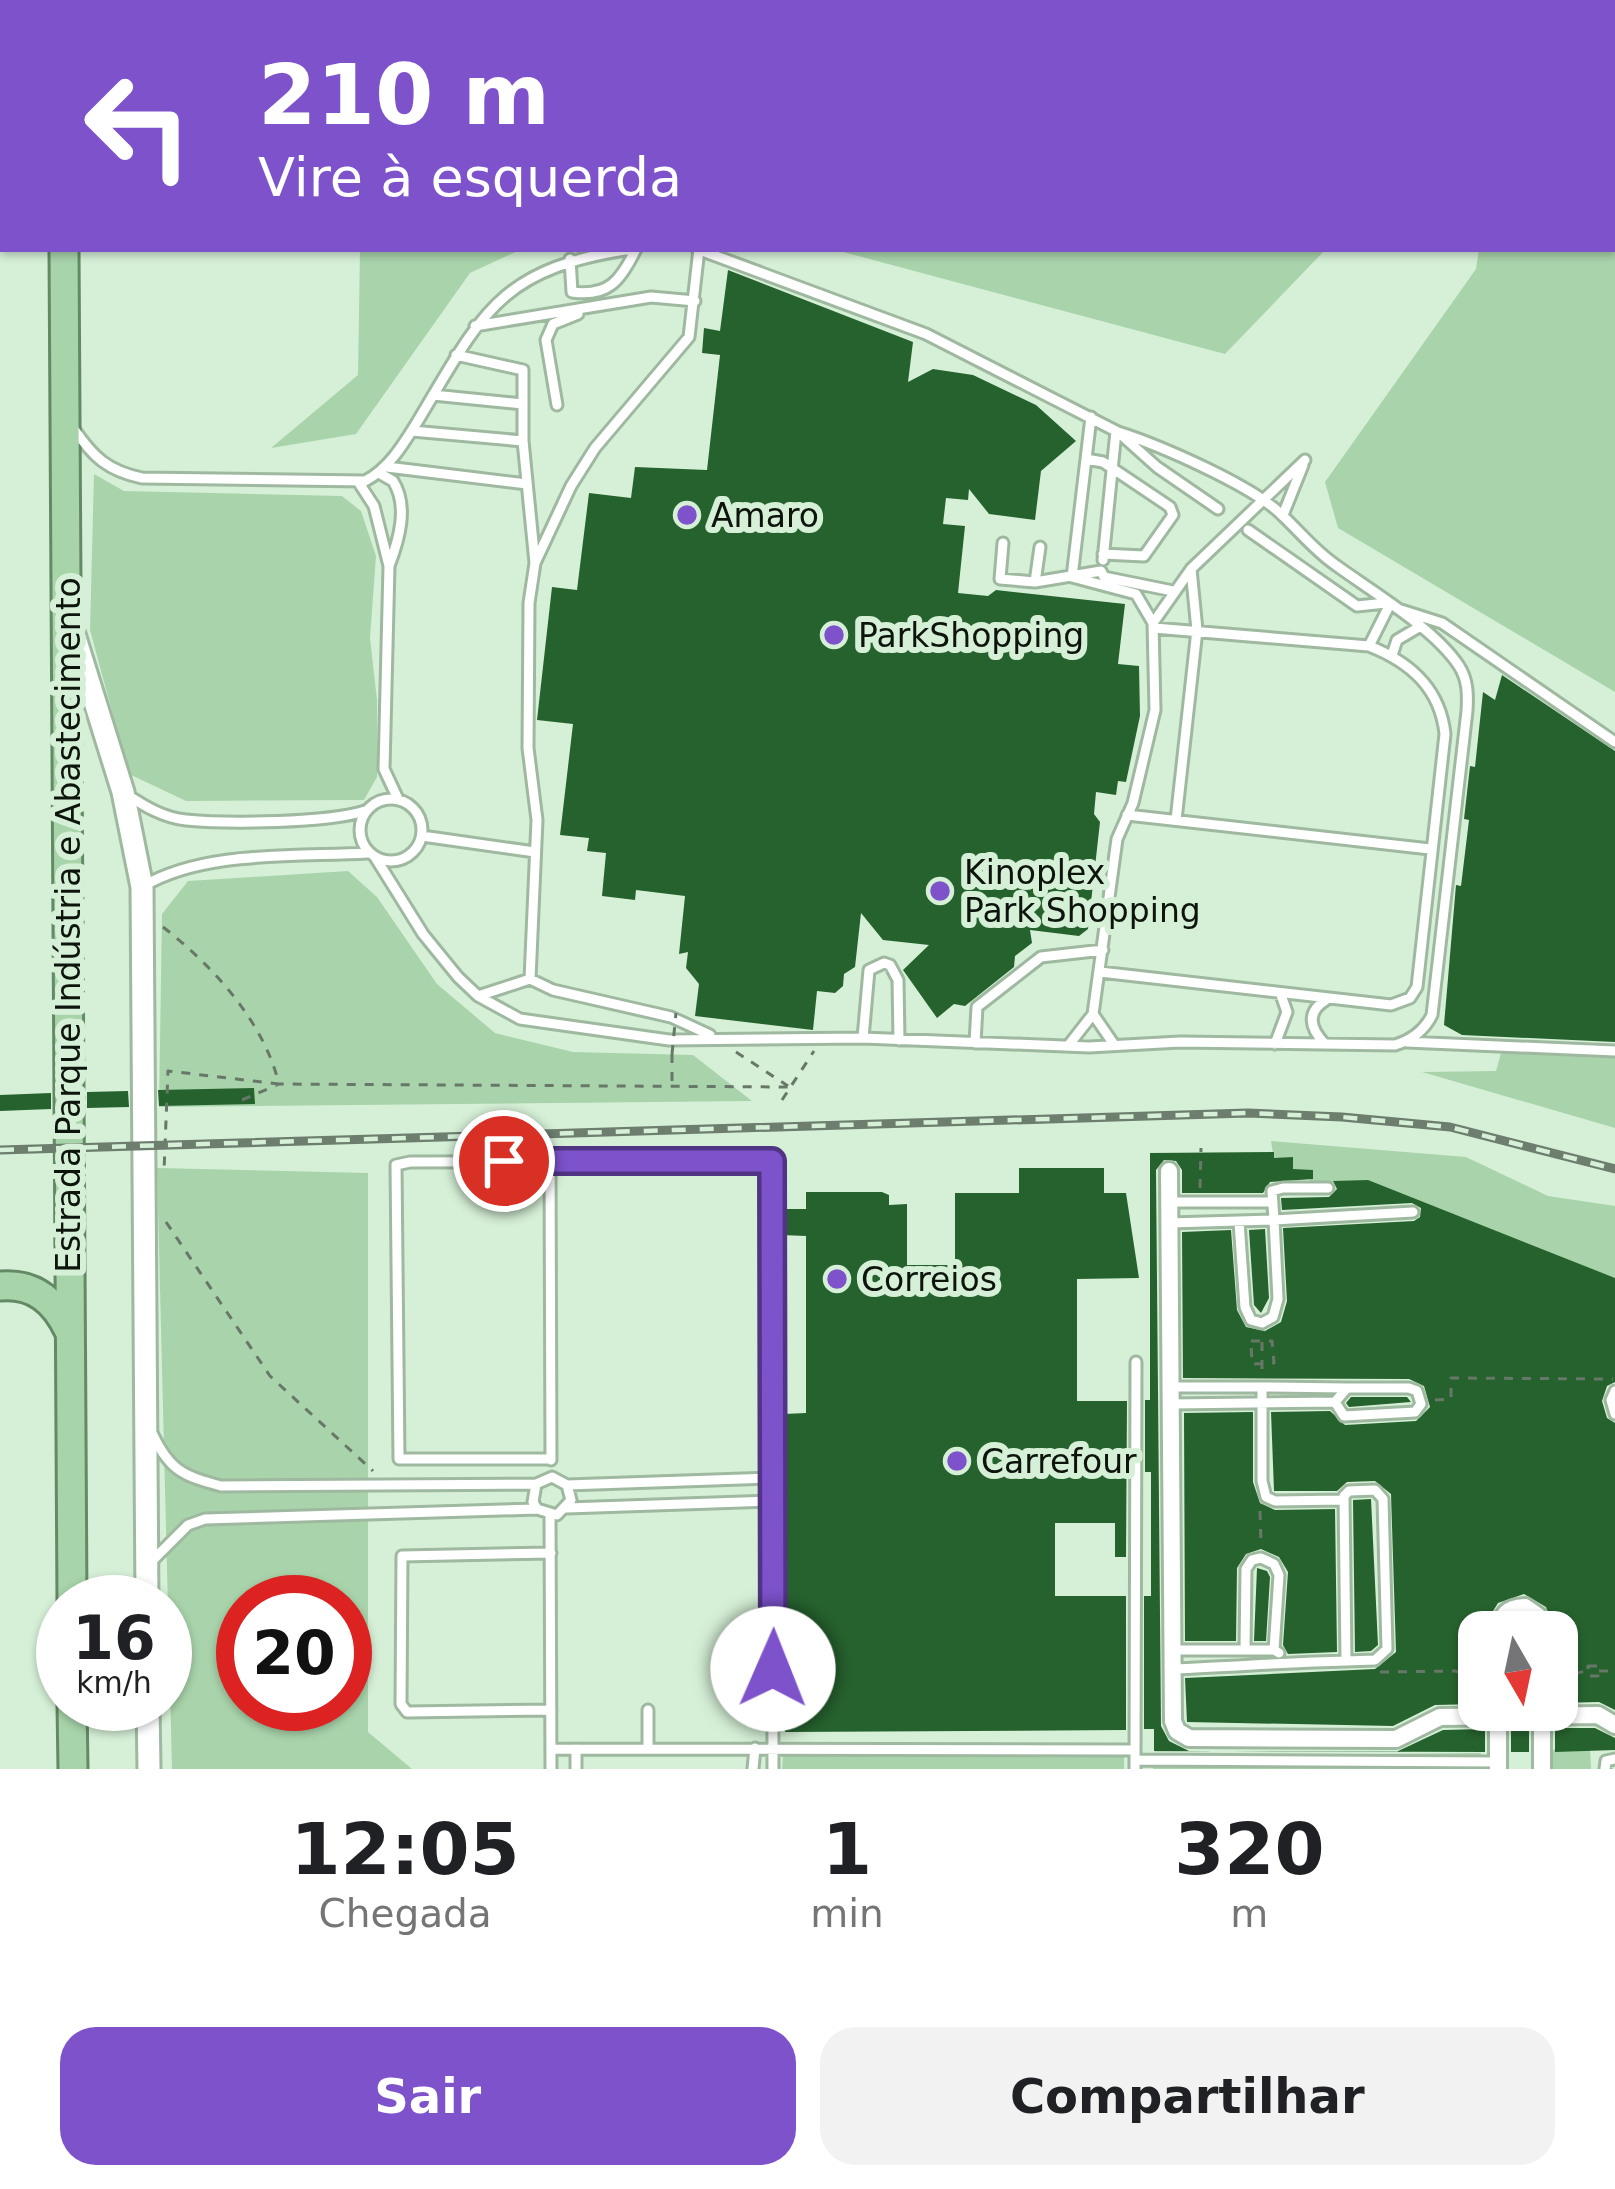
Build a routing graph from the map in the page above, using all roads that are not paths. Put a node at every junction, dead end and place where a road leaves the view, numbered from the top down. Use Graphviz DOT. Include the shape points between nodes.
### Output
graph roads {
  1 [pos="64,252"];
  2 [pos="614,252"];
  3 [pos="632,252"];
  4 [pos="698,252"];
  5 [pos="706,252"];
  6 [pos="569,259"];
  7 [pos="695,301"];
  8 [pos="589,310"];
  9 [pos="475,326"];
  10 [pos="456,355"];
  11 [pos="433,394"];
  12 [pos="523,404"];
  13 [pos="557,405"];
  14 [pos="1091,417"];
  15 [pos="68,420"];
  16 [pos="412,430"];
  17 [pos="1117,432"];
  18 [pos="523,441"];
  19 [pos="1086,458"];
  20 [pos="1113,468"];
  21 [pos="383,470"];
  22 [pos="359,483"];
  23 [pos="527,484"];
  24 [pos="1261,500"];
  25 [pos="1218,508"];
  26 [pos="1283,515"];
  27 [pos="1248,530"];
  28 [pos="1003,542"];
  29 [pos="1040,547"];
  30 [pos="1103,554"];
  31 [pos="535,563"];
  32 [pos="389,566"];
  33 [pos="1191,569"];
  34 [pos="1101,571"];
  35 [pos="1072,577"];
  36 [pos="1036,582"];
  37 [pos="1137,589"];
  38 [pos="1173,591"];
  39 [pos="1389,605"];
  40 [pos="67,613"];
  41 [pos="1154,626"];
  42 [pos="1419,626"];
  43 [pos="1197,630"];
  44 [pos="1369,646"];
  45 [pos="1392,655"];
  46 [pos="1468,692"];
  47 [pos="1441,705"];
  48 [pos="1615,742"];
  49 [pos="386,778"];
  50 [pos="123,792"];
  51 [pos="398,799"];
  52 [pos="369,807"];
  53 [pos="1127,815"];
  54 [pos="1176,820"];
  55 [pos="422,836"];
  56 [pos="1430,849"];
  57 [pos="535,852"];
  58 [pos="371,855"];
  59 [pos="142,887"];
  60 [pos="1102,950"];
  61 [pos="1100,973"];
  62 [pos="530,979"];
  63 [pos="1281,995"];
  64 [pos="478,996"];
  65 [pos="1326,1000"];
  66 [pos="1093,1014"];
  67 [pos="674,1015"];
  68 [pos="715,1037"];
  69 [pos="863,1038"];
  70 [pos="668,1040"];
  71 [pos="899,1040"];
  72 [pos="1406,1042"];
  73 [pos="975,1043"];
  74 [pos="1113,1043"];
  75 [pos="1275,1044"];
  76 [pos="1325,1044"];
  77 [pos="1068,1046"];
  78 [pos="1615,1051"];
  79 [pos="550,1161"];
  80 [pos="1169,1171"];
  81 [pos="1328,1188"];
  82 [pos="1170,1202"];
  83 [pos="1273,1202"];
  84 [pos="1412,1212"];
  85 [pos="1274,1220"];
  86 [pos="1170,1222"];
  87 [pos="1239,1222"];
  88 [pos="0,1286"];
  89 [pos="69,1331"];
  90 [pos="1136,1363"];
  91 [pos="1262,1387"];
  92 [pos="1615,1387"];
  93 [pos="1347,1388"];
  94 [pos="1171,1396"];
  95 [pos="1335,1402"];
  96 [pos="1263,1403"];
  97 [pos="1615,1414"];
  98 [pos="148,1425"];
  99 [pos="551,1459"];
  100 [pos="552,1477"];
  101 [pos="773,1478"];
  102 [pos="536,1484"];
  103 [pos="567,1485"];
  104 [pos="1343,1500"];
  105 [pos="773,1501"];
  106 [pos="567,1508"];
  107 [pos="537,1509"];
  108 [pos="550,1516"];
  109 [pos="551,1553"];
  110 [pos="146,1567"];
  111 [pos="72,1575"];
  112 [pos="146,1575"];
  113 [pos="1245,1650"];
  114 [pos="1274,1650"];
  115 [pos="1173,1660"];
  116 [pos="1288,1660"];
  117 [pos="1346,1661"];
  118 [pos="551,1710"];
  119 [pos="648,1710"];
  120 [pos="1578,1714"];
  121 [pos="1458,1717"];
  122 [pos="1615,1725"];
  123 [pos="72,1731"];
  124 [pos="148,1731"];
  125 [pos="1498,1731"];
  126 [pos="1542,1731"];
  127 [pos="648,1748"];
  128 [pos="755,1748"];
  129 [pos="773,1748"];
  130 [pos="551,1749"];
  131 [pos="576,1749"];
  132 [pos="1615,1759"];
  133 [pos="1135,1760"];
  134 [pos="1498,1766"];
  135 [pos="73,1769"];
  136 [pos="149,1769"];
  137 [pos="551,1769"];
  138 [pos="576,1769"];
  139 [pos="753,1769"];
  140 [pos="773,1769"];
  141 [pos="1542,1769"];
  142 [pos="1605,1769"];
  1 -- 15 [label="highway, Estrada Parque Indústria e Abastecimento"];
  2 -- 6 [label="lane"];
  3 -- 6 [label="lane" via="607,290 572,292"];
  4 -- 7 [label="lane"];
  5 -- 14 [label="lane" via="926,334"];
  6 -- 9 [label="lane" via="514,288"];
  7 -- 8 [label="lane" via="651,297"];
  7 -- 31 [label="lane" via="684,345 595,448"];
  8 -- 9 [label="lane"];
  8 -- 13 [label="lane" via="548,332"];
  9 -- 10 [label="lane"];
  10 -- 11 [label="lane"];
  10 -- 12 [label="lane" via="521,368"];
  11 -- 12 [label="lane"];
  11 -- 16 [label="lane"];
  12 -- 18 [label="lane"];
  14 -- 17 [label="lane"];
  14 -- 19 [label="lane"];
  15 -- 22 [label="lane" via="90,452 123,474"];
  15 -- 40 [label="highway, Estrada Parque Indústria e Abastecimento"];
  16 -- 18 [label="lane"];
  16 -- 21 [label="lane"];
  17 -- 20 [label="lane"];
  17 -- 24 [label="lane"];
  17 -- 25 [label="lane"];
  18 -- 23 [label="lane"];
  19 -- 20 [label="lane"];
  19 -- 35 [label="lane"];
  20 -- 30 [label="lane"];
  20 -- 30 [label="lane" via="1170,507 1173,519 1144,556"];
  21 -- 22 [label="lane"];
  21 -- 23 [label="lane"];
  21 -- 32 [label="lane" via="402,506"];
  22 -- 32 [label="lane" via="374,506"];
  23 -- 31 [label="lane"];
  24 -- 26 [label="lane"];
  24 -- 26 [label="lane" via="1305,460"];
  24 -- 33 [label="lane"];
  26 -- 39 [label="lane" via="1310,547"];
  27 -- 39 [label="lane" via="1358,606"];
  28 -- 36 [label="lane" via="998,577"];
  29 -- 36 [label="lane"];
  30 -- 34 [label="lane"];
  31 -- 57 [label="lane" via="528,748"];
  32 -- 49 [label="lane"];
  33 -- 38 [label="lane"];
  33 -- 43 [label="lane"];
  34 -- 35 [label="lane"];
  34 -- 37 [label="lane"];
  35 -- 36 [label="lane"];
  35 -- 37 [label="lane"];
  37 -- 38 [label="lane"];
  37 -- 41 [label="lane"];
  38 -- 41 [label="lane"];
  39 -- 42 [label="lane"];
  39 -- 44 [label="lane"];
  39 -- 48 [label="lane" via="1442,623"];
  40 -- 50 [label="street"];
  40 -- 89 [label="highway, Estrada Parque Indústria e Abastecimento"];
  41 -- 43 [label="lane"];
  41 -- 53 [label="lane" via="1155,710"];
  42 -- 45 [label="lane" via="1397,640"];
  42 -- 46 [label="lane" via="1460,667"];
  43 -- 44 [label="lane"];
  43 -- 54 [label="lane"];
  44 -- 45 [label="lane"];
  45 -- 47 [label="lane"];
  46 -- 47 [label="lane"];
  46 -- 72 [label="lane" via="1432,1015"];
  47 -- 56 [label="lane" via="1445,734"];
  49 -- 51 [label="lane"];
  49 -- 52 [label="lane"];
  50 -- 52 [label="lane" via="184,820 340,819"];
  50 -- 59 [label="street"];
  51 -- 52 [label="lane"];
  51 -- 55 [label="lane" via="414,808"];
  52 -- 58 [label="lane" via="359,827"];
  53 -- 54 [label="lane"];
  53 -- 60 [label="lane"];
  54 -- 56 [label="lane"];
  55 -- 57 [label="lane"];
  55 -- 58 [label="lane" via="404,858"];
  56 -- 65 [label="lane" via="1410,998 1391,1005"];
  57 -- 62 [label="lane"];
  58 -- 59 [label="lane" via="200,864"];
  58 -- 64 [label="lane" via="423,934"];
  59 -- 98 [label="street"];
  60 -- 61 [label="lane"];
  60 -- 73 [label="lane" via="1038,959 977,1007"];
  61 -- 63 [label="lane"];
  61 -- 66 [label="lane"];
  62 -- 64 [label="lane"];
  62 -- 67 [label="lane"];
  63 -- 65 [label="lane"];
  63 -- 75 [label="lane" via="1287,1012"];
  64 -- 70 [label="lane" via="520,1019"];
  65 -- 76 [label="lane" via="1311,1018"];
  66 -- 74 [label="lane"];
  66 -- 77 [label="lane"];
  67 -- 68 [label="lane"];
  67 -- 70 [label="lane"];
  68 -- 69 [label="lane"];
  68 -- 70 [label="lane"];
  69 -- 71 [label="lane"];
  69 -- 71 [label="lane" via="869,970 884,963 898,980"];
  71 -- 73 [label="lane"];
  72 -- 76 [label="lane"];
  72 -- 78 [label="lane"];
  73 -- 77 [label="lane"];
  74 -- 75 [label="lane"];
  74 -- 77 [label="lane"];
  75 -- 76 [label="lane"];
  79 -- 99 [label="lane"];
  79 -- 99 [label="lane" via="396,1165 399,1459"];
  79 -- 101 [label="lane" via="772,1161"];
  80 -- 82 [label="street"];
  81 -- 83 [label="lane" via="1276,1189"];
  82 -- 83 [label="lane"];
  82 -- 86 [label="street"];
  83 -- 85 [label="lane"];
  84 -- 85 [label="lane"];
  85 -- 87 [label="lane"];
  85 -- 87 [label="lane" via="1278,1299 1262,1323 1245,1307"];
  86 -- 87 [label="lane"];
  86 -- 94 [label="street"];
  88 -- 89 [label="highway" via="46,1297"];
  89 -- 111 [label="highway, Estrada Parque Indústria e Abastecimento"];
  90 -- 133 [label="lane"];
  91 -- 93 [label="lane"];
  91 -- 94 [label="lane"];
  91 -- 96 [label="lane"];
  92 -- 97 [label="lane"];
  93 -- 95 [label="lane"];
  93 -- 95 [label="lane" via="1408,1388 1421,1400 1415,1412 1344,1416"];
  94 -- 96 [label="lane"];
  94 -- 115 [label="street"];
  95 -- 96 [label="lane"];
  96 -- 104 [label="lane" via="1266,1497"];
  98 -- 102 [label="lane" via="166,1461 221,1486"];
  98 -- 110 [label="street"];
  99 -- 100 [label="lane"];
  100 -- 102 [label="lane"];
  100 -- 103 [label="lane"];
  101 -- 103 [label="lane"];
  101 -- 105 [label="lane"];
  102 -- 107 [label="lane"];
  103 -- 106 [label="lane"];
  104 -- 117 [label="lane"];
  104 -- 117 [label="lane" via="1349,1491 1382,1496 1388,1642 1381,1658"];
  105 -- 106 [label="lane"];
  105 -- 129 [label="lane"];
  106 -- 108 [label="lane"];
  107 -- 108 [label="lane"];
  107 -- 110 [label="lane" via="205,1519 174,1536"];
  108 -- 109 [label="lane"];
  109 -- 118 [label="lane"];
  109 -- 118 [label="lane" via="402,1560 401,1708"];
  110 -- 112 [label="street"];
  113 -- 114 [label="lane"];
  113 -- 114 [label="lane" via="1246,1569 1261,1558 1279,1575"];
  113 -- 115 [label="lane"];
  114 -- 116 [label="lane"];
  115 -- 116 [label="lane"];
  115 -- 121 [label="street" via="1174,1726 1190,1738 1396,1739 1432,1719"];
  116 -- 117 [label="lane"];
  118 -- 130 [label="lane"];
  119 -- 127 [label="lane"];
  120 -- 122 [label="street"];
  123 -- 135 [label="highway"];
  124 -- 136 [label="street"];
  125 -- 134 [label="street"];
  126 -- 141 [label="street"];
  127 -- 128 [label="lane"];
  127 -- 131 [label="lane"];
  128 -- 129 [label="lane"];
  128 -- 139 [label="lane"];
  129 -- 133 [label="lane"];
  129 -- 140 [label="lane"];
  130 -- 131 [label="lane"];
  130 -- 137 [label="lane"];
  131 -- 138 [label="lane"];
  132 -- 142 [label="lane"];
  133 -- 134 [label="lane"];
}
